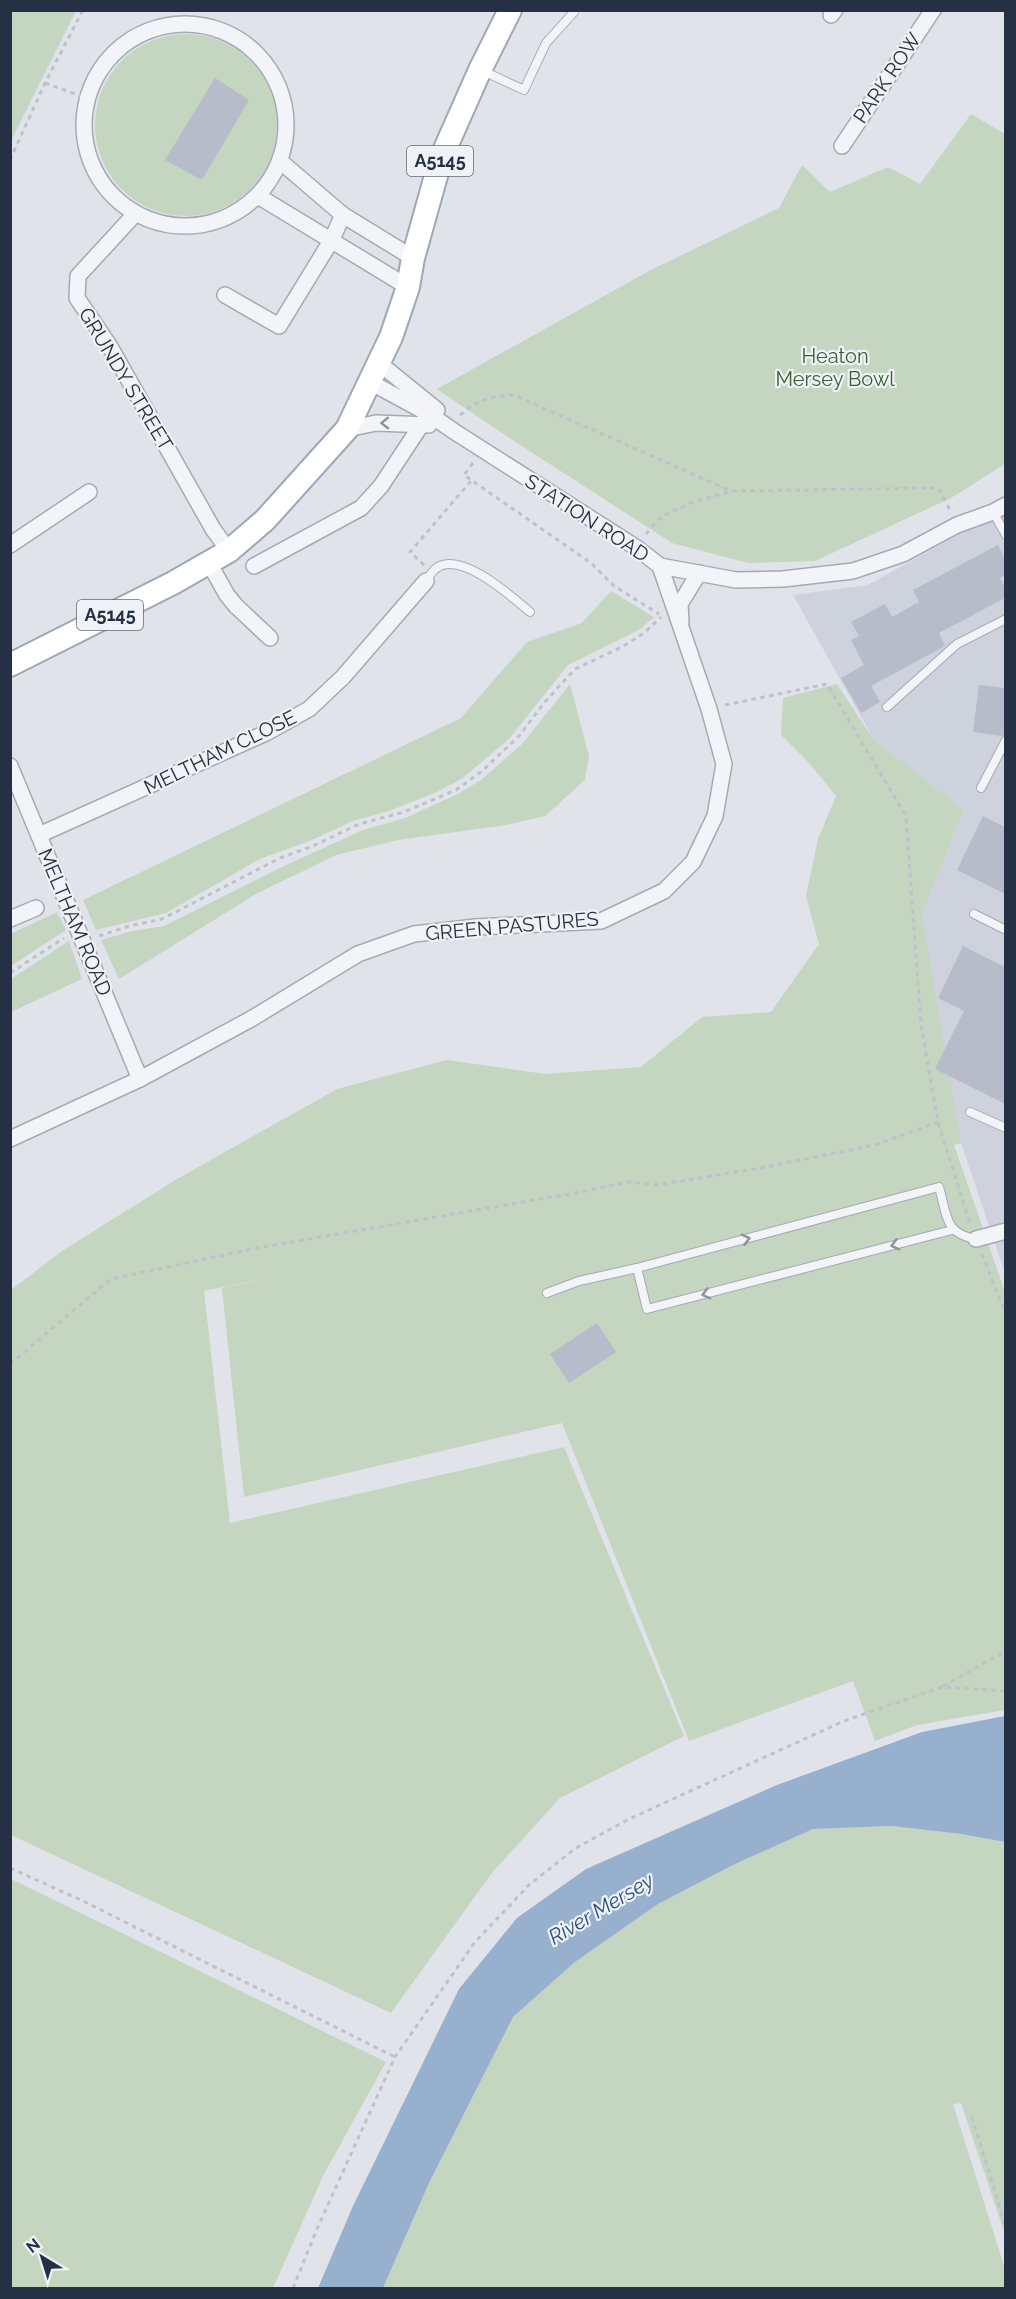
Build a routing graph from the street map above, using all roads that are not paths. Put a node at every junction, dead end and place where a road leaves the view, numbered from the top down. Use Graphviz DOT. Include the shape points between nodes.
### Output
graph roads {
  1 [pos="510,10"];
  2 [pos="933,10"];
  3 [pos="574,12"];
  4 [pos="480,70"];
  5 [pos="842,147"];
  6 [pos="280,161"];
  7 [pos="258,196"];
  8 [pos="135,214"];
  9 [pos="343,215"];
  10 [pos="332,241"];
  11 [pos="413,258"];
  12 [pos="408,288"];
  13 [pos="225,295"];
  14 [pos="375,373"];
  15 [pos="428,415"];
  16 [pos="347,429"];
  17 [pos="483,449"];
  18 [pos="89,492"];
  19 [pos="999,508"];
  20 [pos="1005,535"];
  21 [pos="10,545"];
  22 [pos="229,551"];
  23 [pos="209,563"];
  24 [pos="254,566"];
  25 [pos="660,566"];
  26 [pos="699,573"];
  27 [pos="429,577"];
  28 [pos="530,612"];
  29 [pos="1005,620"];
  30 [pos="681,631"];
  31 [pos="270,638"];
  32 [pos="10,665"];
  33 [pos="887,707"];
  34 [pos="1005,740"];
  35 [pos="10,766"];
  36 [pos="981,788"];
  37 [pos="39,835"];
  38 [pos="36,908"];
  39 [pos="974,914"];
  40 [pos="10,919"];
  41 [pos="1005,930"];
  42 [pos="140,1079"];
  43 [pos="970,1112"];
  44 [pos="1005,1128"];
  45 [pos="10,1139"];
  46 [pos="952,1230"];
  47 [pos="1005,1231"];
  48 [pos="976,1239"];
  49 [pos="637,1268"];
  50 [pos="547,1293"];
  1 -- 4 [label="main road, A5145"];
  2 -- 5 [label="street, PARK ROW"];
  3 -- 4 [label="lane" via="546,43 524,90"];
  4 -- 11 [label="main road, A5145" via="441,158"];
  6 -- 7 [label="street"];
  6 -- 8 [label="street" via="287,129 283,96 269,66 246,43 217,28 184,23 152,28 122,44 100,68 86,98 83,132 91,165 109,193"];
  6 -- 9 [label="street"];
  7 -- 8 [label="street" via="231,215 200,225 166,225"];
  7 -- 10 [label="street"];
  8 -- 22 [label="street, GRUNDY STREET" via="78,276 77,298 109,345"];
  9 -- 10 [label="street"];
  9 -- 11 [label="street"];
  10 -- 12 [label="street"];
  10 -- 13 [label="street" via="279,326"];
  11 -- 12 [label="main road, A5145"];
  12 -- 14 [label="main road, A5145"];
  14 -- 15 [label="street, STATION ROAD"];
  14 -- 15 [label="street, STATION ROAD"];
  14 -- 16 [label="main road, A5145"];
  15 -- 16 [label="street, one-way"];
  15 -- 17 [label="street, STATION ROAD"];
  15 -- 17 [label="street, STATION ROAD"];
  15 -- 24 [label="street" via="381,486 361,508"];
  16 -- 22 [label="main road, A5145" via="265,520"];
  17 -- 25 [label="street, STATION ROAD"];
  18 -- 21 [label="street"];
  19 -- 20 [label="lane"];
  19 -- 26 [label="street, STATION ROAD" via="903,554 853,571 736,580"];
  22 -- 23 [label="main road, A5145"];
  23 -- 31 [label="street" via="227,596"];
  23 -- 32 [label="main road, A5145"];
  25 -- 26 [label="street, STATION ROAD"];
  25 -- 30 [label="street, GREEN PASTURES" via="667,612"];
  26 -- 30 [label="street, GREEN PASTURES" via="680,604"];
  27 -- 28 [label="lane" via="445,565 476,571"];
  27 -- 37 [label="street, MELTHAM CLOSE" via="343,677 309,709 258,737"];
  29 -- 33 [label="lane" via="957,645"];
  30 -- 42 [label="street, GREEN PASTURES" via="724,764 715,816 693,862 664,891 601,921 414,934 358,954"];
  34 -- 36 [label="lane"];
  35 -- 37 [label="street, MELTHAM ROAD"];
  37 -- 42 [label="street, MELTHAM ROAD"];
  38 -- 40 [label="street"];
  39 -- 41 [label="lane"];
  42 -- 45 [label="street, GREEN PASTURES"];
  43 -- 44 [label="lane"];
  46 -- 48 [label="lane" via="962,1237"];
  46 -- 49 [label="lane, one-way" via="647,1309"];
  49 -- 46 [label="lane, one-way" via="939,1187"];
  47 -- 48 [label="street"];
  49 -- 50 [label="lane"];
}
